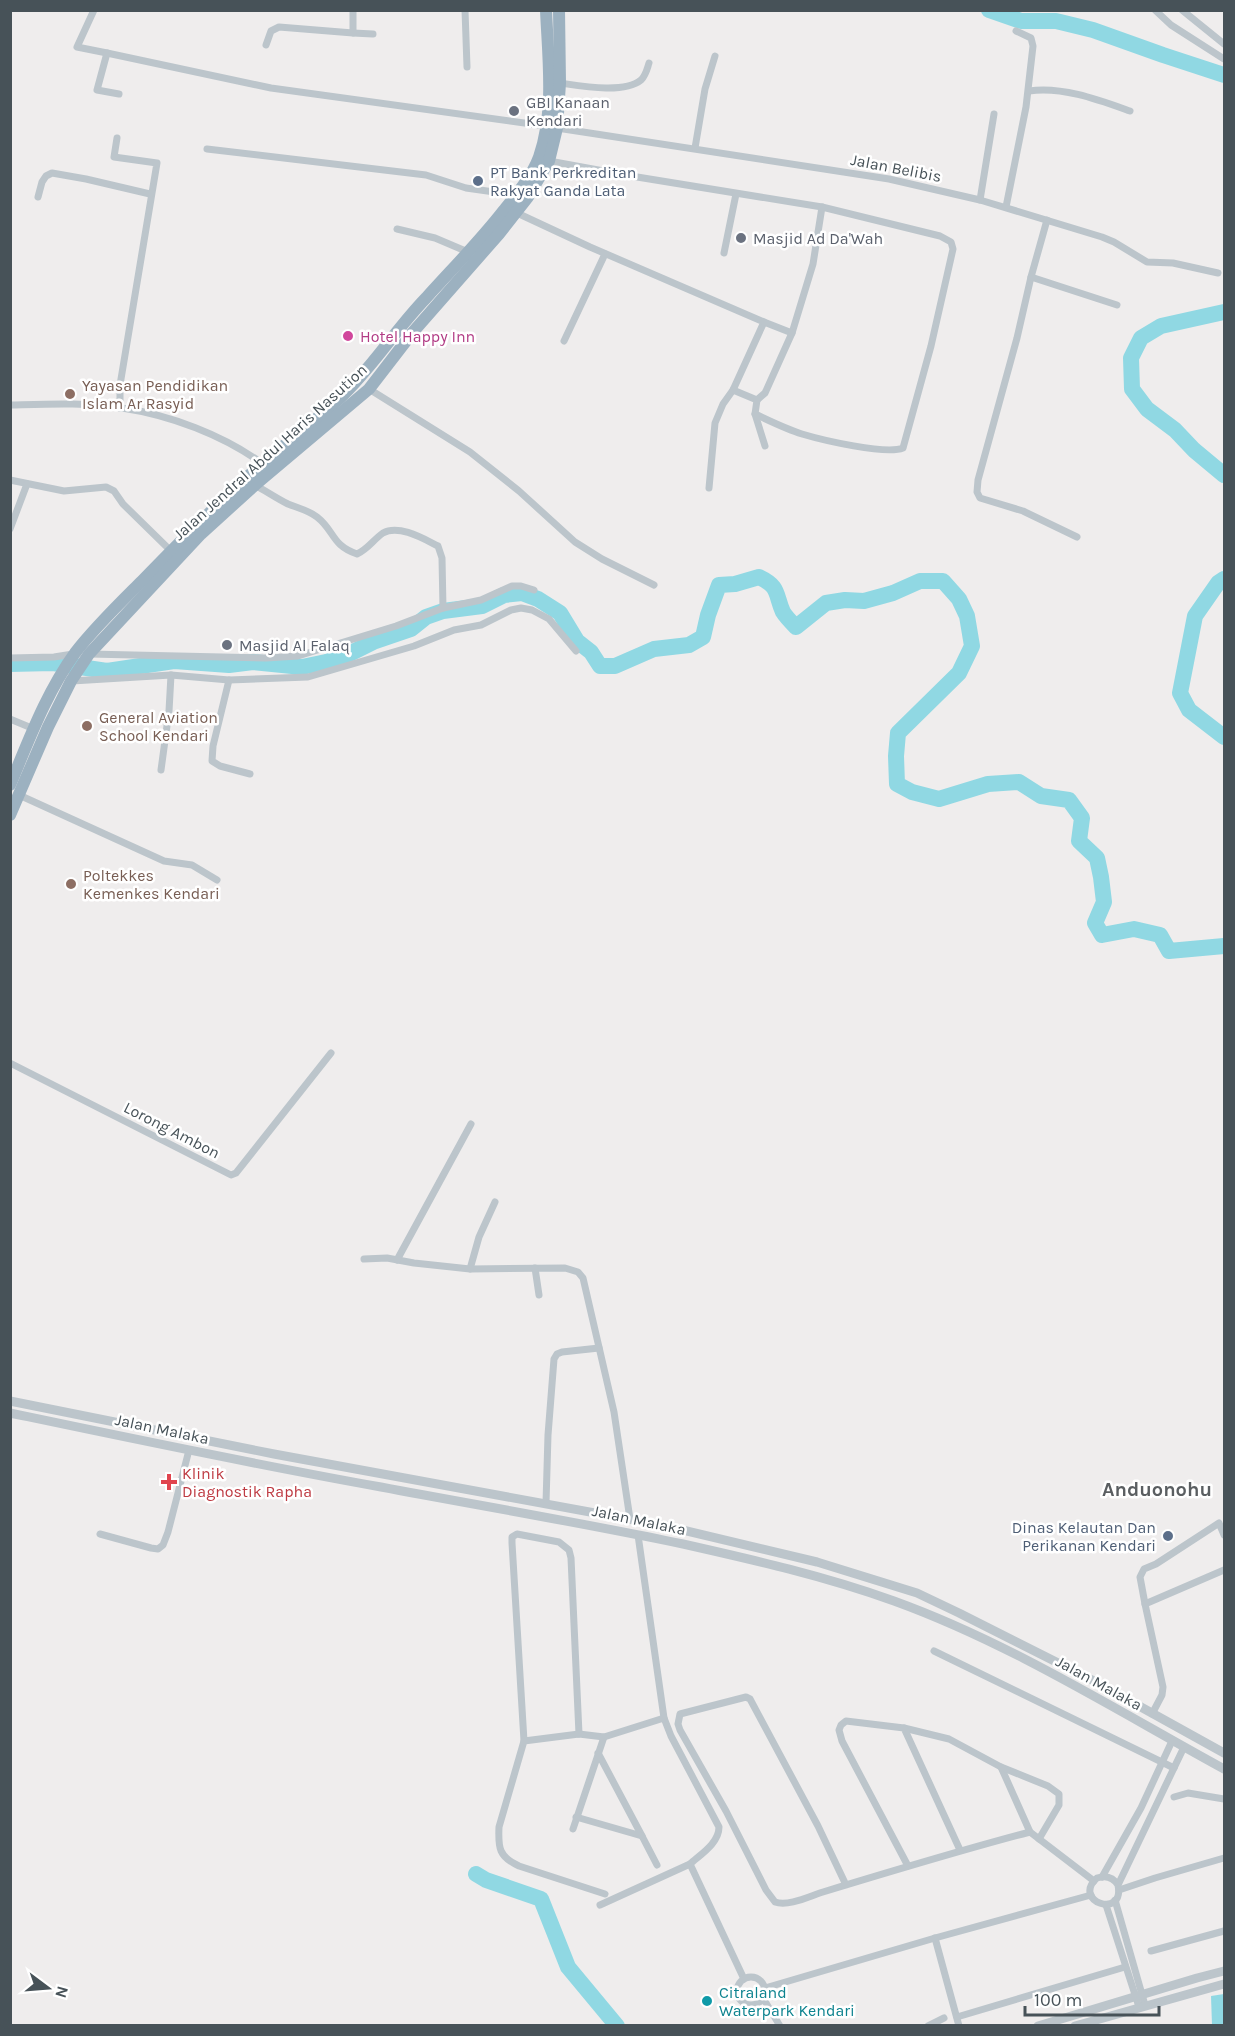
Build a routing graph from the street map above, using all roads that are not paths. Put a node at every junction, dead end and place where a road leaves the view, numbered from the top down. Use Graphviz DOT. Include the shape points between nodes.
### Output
graph roads {
  1 [pos="94,10"];
  2 [pos="353,10"];
  3 [pos="465,10"];
  4 [pos="546,10"];
  5 [pos="559,10"];
  6 [pos="1155,10"];
  7 [pos="1182,10"];
  8 [pos="1016,32"];
  9 [pos="353,33"];
  10 [pos="373,34"];
  11 [pos="1224,44"];
  12 [pos="266,45"];
  13 [pos="554,52"];
  14 [pos="107,53"];
  15 [pos="715,56"];
  16 [pos="1224,59"];
  17 [pos="649,63"];
  18 [pos="467,67"];
  19 [pos="560,84"];
  20 [pos="1029,91"];
  21 [pos="119,94"];
  22 [pos="1130,111"];
  23 [pos="994,114"];
  24 [pos="552,127"];
  25 [pos="117,138"];
  26 [pos="695,148"];
  27 [pos="207,149"];
  28 [pos="549,161"];
  29 [pos="150,194"];
  30 [pos="736,194"];
  31 [pos="516,195"];
  32 [pos="38,197"];
  33 [pos="980,200"];
  34 [pos="822,207"];
  35 [pos="1006,207"];
  36 [pos="517,213"];
  37 [pos="1047,220"];
  38 [pos="397,229"];
  39 [pos="468,252"];
  40 [pos="605,254"];
  41 [pos="724,254"];
  42 [pos="1218,273"];
  43 [pos="1030,277"];
  44 [pos="1117,305"];
  45 [pos="764,322"];
  46 [pos="792,333"];
  47 [pos="564,341"];
  48 [pos="369,389"];
  49 [pos="733,390"];
  50 [pos="757,400"];
  51 [pos="10,405"];
  52 [pos="120,408"];
  53 [pos="755,414"];
  54 [pos="765,446"];
  55 [pos="267,467"];
  56 [pos="10,480"];
  57 [pos="27,484"];
  58 [pos="255,484"];
  59 [pos="709,488"];
  60 [pos="10,529"];
  61 [pos="1077,537"];
  62 [pos="171,551"];
  63 [pos="654,585"];
  64 [pos="534,590"];
  65 [pos="443,608"];
  66 [pos="103,629"];
  67 [pos="576,651"];
  68 [pos="80,656"];
  69 [pos="10,658"];
  70 [pos="171,675"];
  71 [pos="66,678"];
  72 [pos="229,680"];
  73 [pos="10,719"];
  74 [pos="34,729"];
  75 [pos="162,770"];
  76 [pos="250,774"];
  77 [pos="15,790"];
  78 [pos="10,815"];
  79 [pos="217,880"];
  80 [pos="331,1053"];
  81 [pos="10,1063"];
  82 [pos="471,1124"];
  83 [pos="495,1202"];
  84 [pos="364,1259"];
  85 [pos="398,1260"];
  86 [pos="535,1268"];
  87 [pos="470,1269"];
  88 [pos="539,1295"];
  89 [pos="599,1348"];
  90 [pos="10,1401"];
  91 [pos="10,1413"];
  92 [pos="189,1450"];
  93 [pos="492,1493"];
  94 [pos="546,1503"];
  95 [pos="490,1506"];
  96 [pos="630,1519"];
  97 [pos="1222,1522"];
  98 [pos="100,1533"];
  99 [pos="1224,1535"];
  100 [pos="638,1538"];
  101 [pos="1224,1570"];
  102 [pos="1145,1604"];
  103 [pos="934,1651"];
  104 [pos="1152,1714"];
  105 [pos="664,1718"];
  106 [pos="904,1728"];
  107 [pos="579,1734"];
  108 [pos="604,1737"];
  109 [pos="524,1741"];
  110 [pos="1171,1744"];
  111 [pos="598,1753"];
  112 [pos="1224,1753"];
  113 [pos="1179,1759"];
  114 [pos="1164,1760"];
  115 [pos="1001,1767"];
  116 [pos="1224,1769"];
  117 [pos="1174,1797"];
  118 [pos="1224,1799"];
  119 [pos="576,1817"];
  120 [pos="573,1829"];
  121 [pos="1030,1832"];
  122 [pos="642,1836"];
  123 [pos="1125,1838"];
  124 [pos="1039,1839"];
  125 [pos="1138,1844"];
  126 [pos="960,1850"];
  127 [pos="1224,1858"];
  128 [pos="690,1864"];
  129 [pos="657,1865"];
  130 [pos="908,1866"];
  131 [pos="1102,1876"];
  132 [pos="1094,1881"];
  133 [pos="846,1885"];
  134 [pos="1118,1888"];
  135 [pos="605,1894"];
  136 [pos="1091,1895"];
  137 [pos="1115,1900"];
  138 [pos="600,1905"];
  139 [pos="1106,1905"];
  140 [pos="1224,1930"];
  141 [pos="935,1938"];
  142 [pos="1151,1951"];
  143 [pos="1129,1971"];
  144 [pos="1224,1971"];
  145 [pos="744,1979"];
  146 [pos="1224,1984"];
  147 [pos="765,1988"];
  148 [pos="1136,1991"];
  149 [pos="763,1998"];
  150 [pos="1142,2006"];
  151 [pos="957,2017"];
  152 [pos="944,2019"];
  153 [pos="780,2025"];
  154 [pos="928,2025"];
  155 [pos="959,2025"];
  156 [pos="1038,2025"];
  157 [pos="1075,2025"];
  1 -- 14 [label="street, Jalan Belibis" via="77,47"];
  2 -- 9 [label="street"];
  3 -- 18 [label="street"];
  4 -- 13 [label="highway, Jalan Jendral Abdul Haris Nasution"];
  5 -- 13 [label="highway, Jalan Jendral Abdul Haris Nasution"];
  6 -- 16 [label="street"];
  7 -- 11 [label="street"];
  8 -- 20 [label="street" via="1031,38 1033,46"];
  9 -- 10 [label="street"];
  9 -- 12 [label="street" via="279,27 270,31"];
  13 -- 19 [label="highway, Jalan Jendral Abdul Haris Nasution"];
  13 -- 24 [label="highway, Jalan Jendral Abdul Haris Nasution"];
  14 -- 21 [label="street" via="97,90"];
  14 -- 24 [label="street, Jalan Belibis" via="271,88"];
  15 -- 26 [label="street"];
  17 -- 19 [label="street" via="646,74 628,85"];
  19 -- 24 [label="highway, Jalan Jendral Abdul Haris Nasution"];
  20 -- 22 [label="street" via="1055,90"];
  20 -- 35 [label="street"];
  23 -- 33 [label="street"];
  24 -- 26 [label="street, Jalan Belibis"];
  24 -- 28 [label="highway, Jalan Jendral Abdul Haris Nasution"];
  24 -- 31 [label="highway, Jalan Jendral Abdul Haris Nasution"];
  25 -- 29 [label="street" via="114,157 157,164"];
  26 -- 33 [label="street, Jalan Belibis" via="867,175"];
  27 -- 31 [label="street" via="426,175 466,188"];
  28 -- 30 [label="street"];
  28 -- 36 [label="highway, Jalan Jendral Abdul Haris Nasution"];
  29 -- 32 [label="street" via="52,173 42,182"];
  29 -- 52 [label="street" via="152,201 120,385"];
  30 -- 34 [label="street"];
  30 -- 41 [label="street"];
  31 -- 39 [label="highway, Jalan Jendral Abdul Haris Nasution"];
  33 -- 35 [label="street, Jalan Belibis"];
  34 -- 46 [label="street" via="813,264"];
  34 -- 53 [label="street" via="940,236 953,246 905,445 890,450 834,441 802,434"];
  35 -- 37 [label="street, Jalan Belibis"];
  36 -- 40 [label="street"];
  36 -- 48 [label="highway, Jalan Jendral Abdul Haris Nasution" via="419,324"];
  37 -- 42 [label="street, Jalan Belibis" via="1114,242 1147,262"];
  37 -- 43 [label="street"];
  38 -- 39 [label="street" via="435,238"];
  39 -- 55 [label="highway, Jalan Jendral Abdul Haris Nasution" via="423,300 369,368"];
  40 -- 45 [label="street"];
  40 -- 47 [label="street"];
  43 -- 44 [label="street"];
  43 -- 61 [label="street" via="977,492 980,498 1023,511"];
  45 -- 46 [label="street"];
  45 -- 49 [label="street"];
  46 -- 50 [label="street" via="765,393"];
  48 -- 55 [label="highway, Jalan Jendral Abdul Haris Nasution"];
  48 -- 63 [label="street" via="470,452 575,542"];
  49 -- 50 [label="street"];
  49 -- 59 [label="street" via="715,423"];
  50 -- 53 [label="street"];
  51 -- 52 [label="street"];
  52 -- 55 [label="street" via="193,428 243,450"];
  53 -- 54 [label="street"];
  55 -- 58 [label="highway, Jalan Jendral Abdul Haris Nasution"];
  55 -- 62 [label="highway, Jalan Jendral Abdul Haris Nasution"];
  56 -- 57 [label="street"];
  57 -- 60 [label="street"];
  57 -- 62 [label="street" via="63,491 111,488"];
  58 -- 65 [label="street" via="315,515 346,551 357,554 368,550 390,531 410,534 438,546 442,558"];
  58 -- 66 [label="highway, Jalan Jendral Abdul Haris Nasution"];
  62 -- 66 [label="highway, Jalan Jendral Abdul Haris Nasution"];
  64 -- 65 [label="street" via="512,586 481,600"];
  65 -- 68 [label="street" via="298,656"];
  66 -- 68 [label="highway, Jalan Jendral Abdul Haris Nasution"];
  67 -- 72 [label="street" via="549,619 521,608 481,625 453,630 414,646 308,677"];
  68 -- 69 [label="street"];
  68 -- 71 [label="highway, Jalan Jendral Abdul Haris Nasution"];
  70 -- 71 [label="street"];
  70 -- 72 [label="street"];
  70 -- 75 [label="street"];
  71 -- 74 [label="highway, Jalan Jendral Abdul Haris Nasution"];
  71 -- 77 [label="highway, Jalan Jendral Abdul Haris Nasution" via="48,727"];
  72 -- 76 [label="street" via="212,761"];
  73 -- 74 [label="street"];
  74 -- 77 [label="highway, Jalan Jendral Abdul Haris Nasution"];
  77 -- 78 [label="highway, Jalan Jendral Abdul Haris Nasution"];
  77 -- 79 [label="street" via="164,861 192,865"];
  80 -- 81 [label="street, Lorong Ambon" via="231,1175"];
  82 -- 85 [label="street"];
  83 -- 87 [label="street"];
  84 -- 85 [label="street"];
  85 -- 87 [label="street"];
  86 -- 87 [label="street"];
  86 -- 88 [label="street"];
  86 -- 89 [label="street" via="570,1269 581,1274"];
  89 -- 94 [label="street" via="562,1352 554,1359"];
  89 -- 96 [label="street" via="614,1412"];
  90 -- 93 [label="street, Jalan Malaka"];
  91 -- 92 [label="street, Jalan Malaka"];
  92 -- 95 [label="street, Jalan Malaka"];
  92 -- 98 [label="street" via="163,1545 151,1548"];
  93 -- 94 [label="street, Jalan Malaka"];
  93 -- 95 [label="street"];
  94 -- 96 [label="street, Jalan Malaka"];
  95 -- 100 [label="street, Jalan Malaka"];
  96 -- 104 [label="street, Jalan Malaka" via="817,1562 917,1593"];
  97 -- 99 [label="street"];
  97 -- 102 [label="street, Jalan Malaka" via="1144,1569 1140,1578"];
  100 -- 105 [label="street"];
  100 -- 110 [label="street, Jalan Malaka" via="770,1563 896,1602 1009,1652"];
  101 -- 102 [label="street"];
  102 -- 104 [label="street, Jalan Malaka" via="1163,1687"];
  103 -- 114 [label="street"];
  104 -- 112 [label="street, Jalan Malaka"];
  105 -- 108 [label="street"];
  105 -- 128 [label="street" via="719,1827 713,1842"];
  106 -- 115 [label="street" via="949,1739"];
  106 -- 126 [label="street"];
  106 -- 130 [label="street" via="846,1721 839,1730"];
  107 -- 108 [label="street"];
  107 -- 109 [label="street"];
  107 -- 109 [label="street" via="569,1550 559,1542 517,1534 512,1543"];
  108 -- 111 [label="street"];
  109 -- 135 [label="street" via="499,1827 503,1855 519,1866"];
  110 -- 113 [label="street, Jalan Malaka"];
  110 -- 114 [label="street"];
  111 -- 119 [label="street"];
  111 -- 122 [label="street"];
  113 -- 114 [label="street"];
  113 -- 116 [label="street, Jalan Malaka"];
  113 -- 125 [label="street"];
  114 -- 123 [label="street"];
  115 -- 121 [label="street"];
  115 -- 124 [label="street" via="1059,1794 1059,1805"];
  117 -- 118 [label="street" via="1188,1794"];
  119 -- 120 [label="street"];
  119 -- 122 [label="street"];
  121 -- 124 [label="street"];
  121 -- 126 [label="street"];
  122 -- 129 [label="street"];
  123 -- 125 [label="street"];
  123 -- 131 [label="street"];
  124 -- 132 [label="street"];
  125 -- 134 [label="street"];
  126 -- 130 [label="street"];
  127 -- 134 [label="street"];
  128 -- 138 [label="street"];
  128 -- 145 [label="street"];
  130 -- 133 [label="street"];
  131 -- 132 [label="street"];
  131 -- 134 [label="street" via="1111,1878"];
  132 -- 136 [label="street"];
  133 -- 133 [label="street" via="786,1903 779,1904 771,1898 680,1730 680,1714 750,1699"];
  134 -- 137 [label="street"];
  136 -- 139 [label="street" via="1097,1903"];
  136 -- 141 [label="street"];
  137 -- 139 [label="street"];
  137 -- 143 [label="street"];
  139 -- 143 [label="street"];
  140 -- 142 [label="street"];
  141 -- 147 [label="street"];
  141 -- 151 [label="street"];
  143 -- 148 [label="street"];
  143 -- 151 [label="street"];
  144 -- 148 [label="street"];
  145 -- 147 [label="street" via="759,1979"];
  145 -- 149 [label="street" via="737,1989 741,2001 753,2005"];
  146 -- 150 [label="street"];
  147 -- 149 [label="street"];
  148 -- 150 [label="street"];
  148 -- 156 [label="street"];
  149 -- 153 [label="street"];
  150 -- 157 [label="street"];
  151 -- 155 [label="street"];
  152 -- 154 [label="street"];
}
